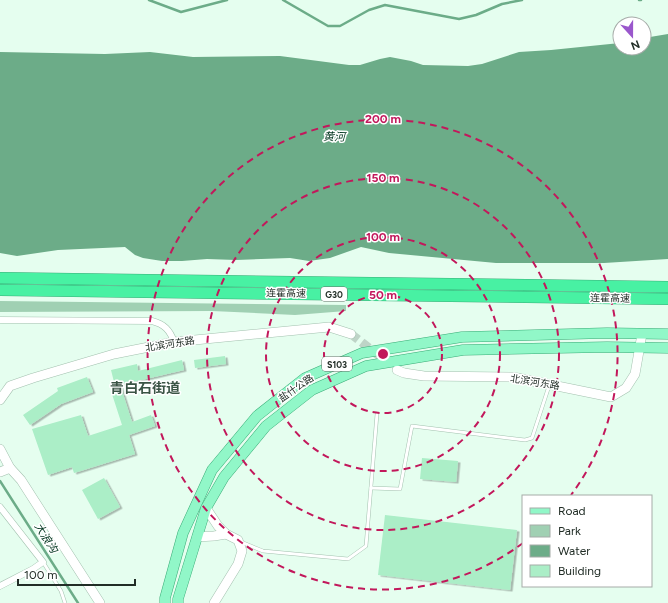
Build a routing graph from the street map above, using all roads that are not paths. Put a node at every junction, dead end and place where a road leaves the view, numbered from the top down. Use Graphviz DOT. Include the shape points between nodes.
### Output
graph roads {
  1 [pos="0,278"];
  2 [pos="668,287"];
  3 [pos="0,290"];
  4 [pos="668,298"];
  5 [pos="0,320"];
  6 [pos="351,334"];
  7 [pos="642,334"];
  8 [pos="668,334"];
  9 [pos="174,342"];
  10 [pos="640,347"];
  11 [pos="668,348"];
  12 [pos="397,370"];
  13 [pos="550,384"];
  14 [pos="0,400"];
  15 [pos="377,414"];
  16 [pos="0,449"];
  17 [pos="4,471"];
  18 [pos="371,488"];
  19 [pos="0,507"];
  20 [pos="206,508"];
  21 [pos="226,534"];
  22 [pos="196,537"];
  23 [pos="238,540"];
  24 [pos="42,562"];
  25 [pos="0,586"];
  26 [pos="65,603"];
  27 [pos="100,603"];
  28 [pos="165,603"];
  29 [pos="178,603"];
  30 [pos="214,603"];
  1 -- 2 [label="highway, 连霍高速 / G30"];
  3 -- 4 [label="highway, 连霍高速 / G30"];
  5 -- 9 [label="street" via="152,321 167,328"];
  6 -- 9 [label="street, 北滨河东路" via="329,327"];
  7 -- 8 [label="main road, S103"];
  7 -- 10 [label="street, 北滨河东路"];
  7 -- 28 [label="main road, 盐什公路 / S103" via="462,337 362,353 305,378 257,416 212,470 184,533"];
  9 -- 14 [label="street, 北滨河东路" via="114,354 33,378 10,386"];
  10 -- 11 [label="main road, S103"];
  10 -- 13 [label="street, 北滨河东路" via="635,374 626,388 611,396"];
  10 -- 20 [label="main road, 盐什公路 / S103" via="463,350 366,366 312,390 266,426 224,477"];
  12 -- 13 [label="street, 北滨河东路" via="424,376 513,377"];
  13 -- 18 [label="lane" via="532,438 525,440 412,426 400,489"];
  15 -- 18 [label="lane"];
  16 -- 17 [label="street"];
  17 -- 27 [label="street" via="21,480"];
  18 -- 23 [label="lane" via="366,546 348,559 263,550"];
  19 -- 24 [label="street"];
  20 -- 21 [label="street"];
  20 -- 22 [label="main road, 盐什公路 / S103"];
  21 -- 22 [label="street"];
  21 -- 23 [label="street"];
  22 -- 29 [label="main road, 盐什公路 / S103"];
  23 -- 30 [label="street" via="242,551 238,564"];
  24 -- 25 [label="street"];
  24 -- 26 [label="lane" via="61,591"];
}
